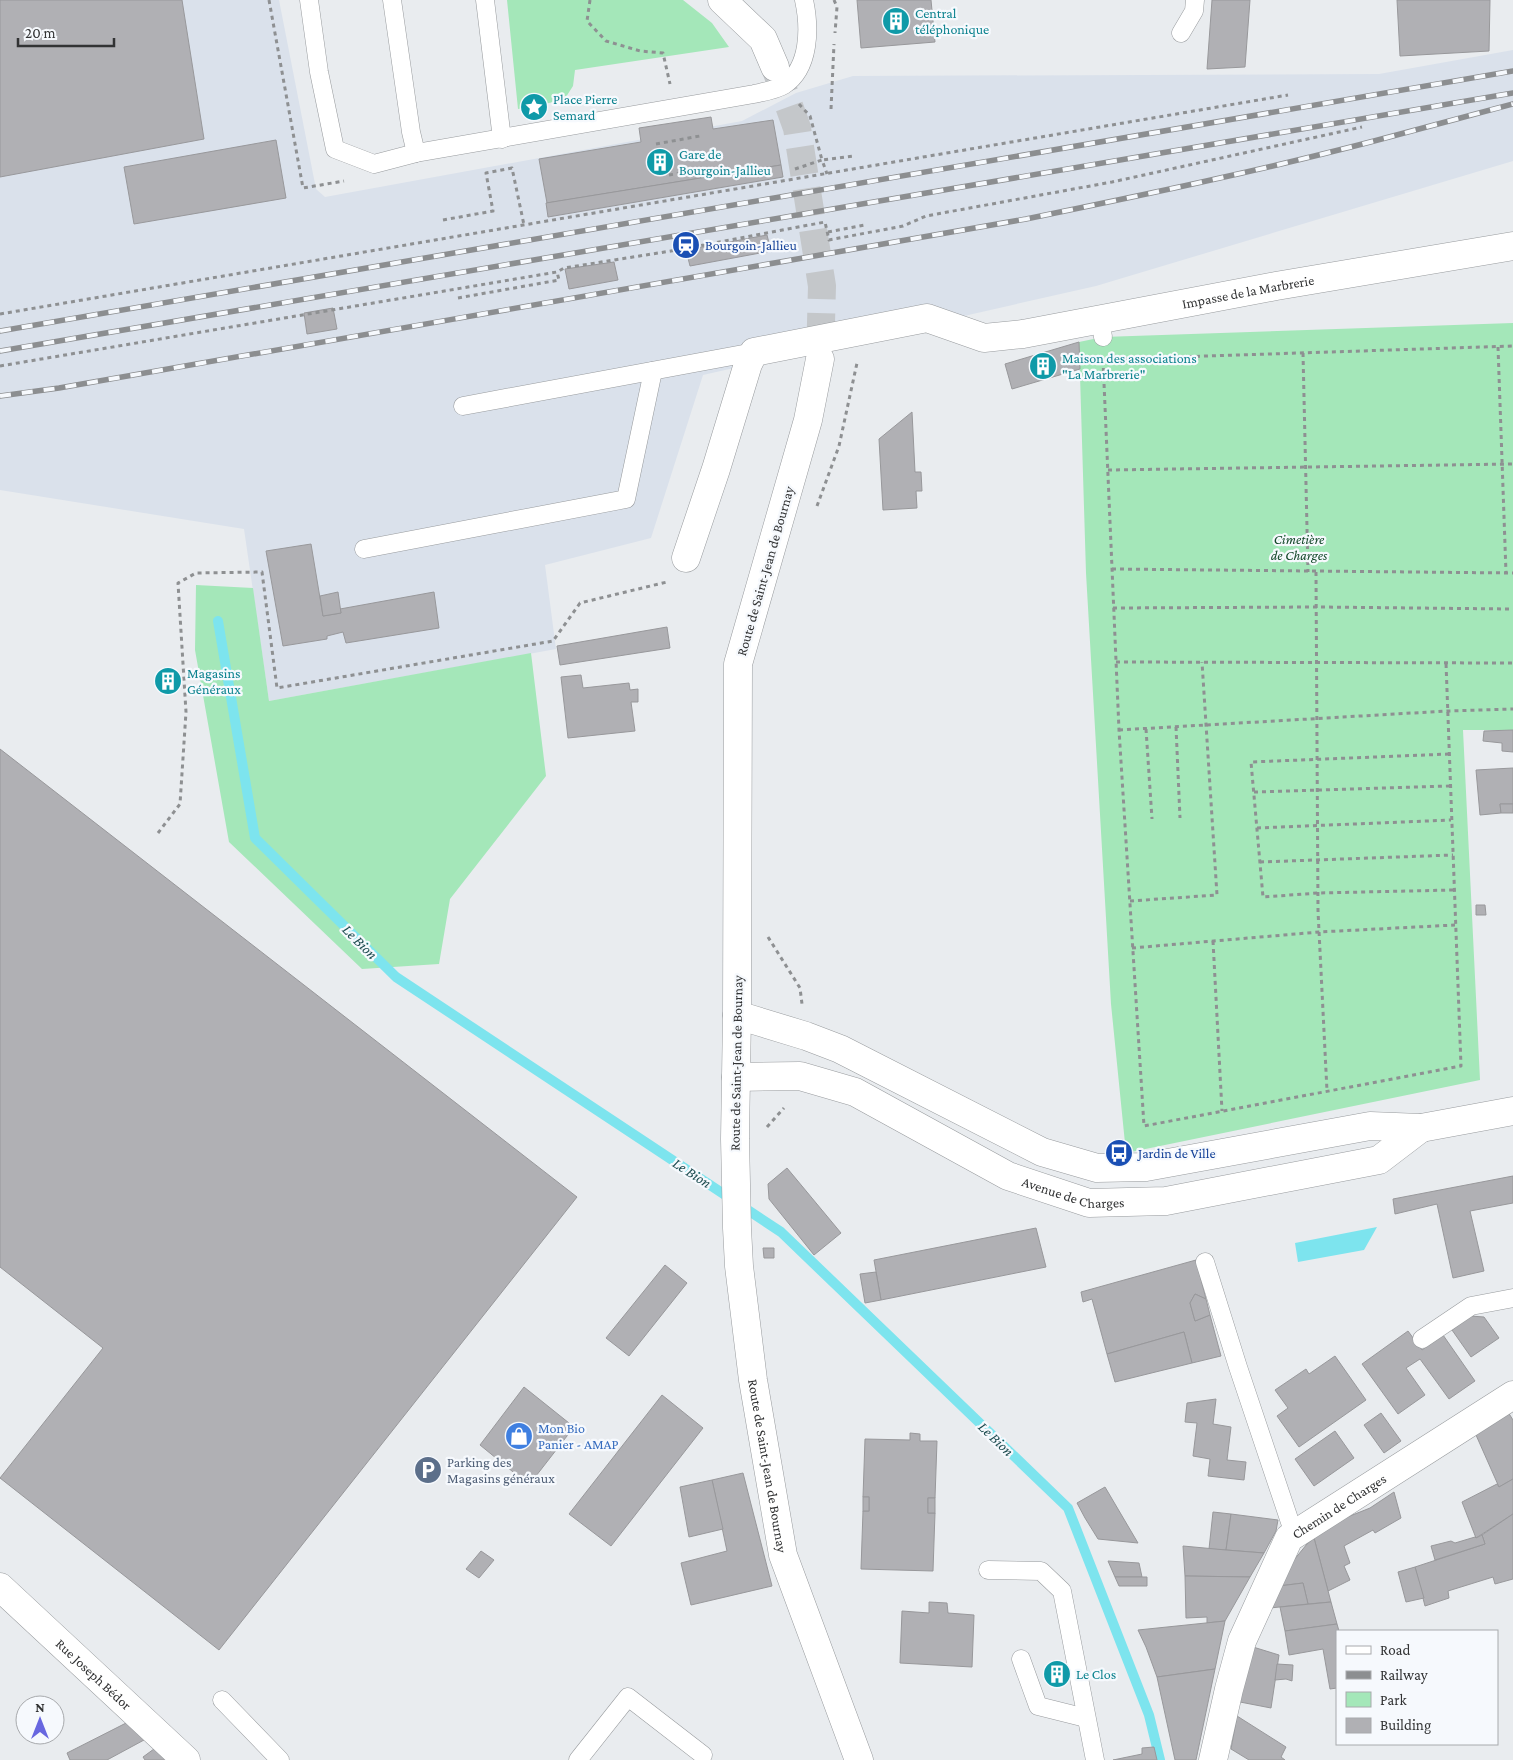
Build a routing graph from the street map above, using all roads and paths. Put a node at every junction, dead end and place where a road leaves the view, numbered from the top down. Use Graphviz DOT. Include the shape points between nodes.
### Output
graph roads {
  1 [pos="308,0"];
  2 [pos="392,0"];
  3 [pos="485,0"];
  4 [pos="590,0"];
  5 [pos="722,0"];
  6 [pos="804,0"];
  7 [pos="834,0"];
  8 [pos="1195,0"];
  9 [pos="1181,32"];
  10 [pos="779,76"];
  11 [pos="1288,95"];
  12 [pos="675,108"];
  13 [pos="831,109"];
  14 [pos="1362,127"];
  15 [pos="700,136"];
  16 [pos="502,138"];
  17 [pos="656,144"];
  18 [pos="416,153"];
  19 [pos="854,156"];
  20 [pos="822,160"];
  21 [pos="795,169"];
  22 [pos="682,173"];
  23 [pos="827,174"];
  24 [pos="670,175"];
  25 [pos="443,220"];
  26 [pos="826,222"];
  27 [pos="524,225"];
  28 [pos="866,225"];
  29 [pos="1513,247"];
  30 [pos="557,272"];
  31 [pos="458,298"];
  32 [pos="0,314"];
  33 [pos="1513,346"];
  34 [pos="1498,347"];
  35 [pos="754,352"];
  36 [pos="1303,353"];
  37 [pos="858,356"];
  38 [pos="820,359"];
  39 [pos="1113,359"];
  40 [pos="1103,360"];
  41 [pos="0,366"];
  42 [pos="653,371"];
  43 [pos="463,406"];
  44 [pos="1501,464"];
  45 [pos="1513,464"];
  46 [pos="1306,468"];
  47 [pos="1108,470"];
  48 [pos="816,509"];
  49 [pos="364,549"];
  50 [pos="686,558"];
  51 [pos="1112,570"];
  52 [pos="1308,572"];
  53 [pos="1316,572"];
  54 [pos="1506,573"];
  55 [pos="1513,573"];
  56 [pos="1317,607"];
  57 [pos="1114,608"];
  58 [pos="1513,609"];
  59 [pos="1116,662"];
  60 [pos="1202,662"];
  61 [pos="1317,663"];
  62 [pos="1446,663"];
  63 [pos="1513,663"];
  64 [pos="1513,708"];
  65 [pos="1447,711"];
  66 [pos="1317,719"];
  67 [pos="1206,725"];
  68 [pos="1176,727"];
  69 [pos="1146,729"];
  70 [pos="1119,730"];
  71 [pos="1449,754"];
  72 [pos="1317,758"];
  73 [pos="1450,786"];
  74 [pos="1317,790"];
  75 [pos="1254,792"];
  76 [pos="1180,818"];
  77 [pos="1152,819"];
  78 [pos="1451,820"];
  79 [pos="1317,826"];
  80 [pos="1257,828"];
  81 [pos="158,833"];
  82 [pos="1453,855"];
  83 [pos="1318,860"];
  84 [pos="1260,862"];
  85 [pos="1454,890"];
  86 [pos="1318,893"];
  87 [pos="1130,901"];
  88 [pos="1455,925"];
  89 [pos="1319,932"];
  90 [pos="768,936"];
  91 [pos="1213,941"];
  92 [pos="1132,948"];
  93 [pos="737,1015"];
  94 [pos="806,1036"];
  95 [pos="800,1076"];
  96 [pos="736,1077"];
  97 [pos="1327,1092"];
  98 [pos="1222,1111"];
  99 [pos="1513,1111"];
  100 [pos="1421,1128"];
  101 [pos="763,1131"];
  102 [pos="1206,1262"];
  103 [pos="1513,1298"];
  104 [pos="1422,1339"];
  105 [pos="1513,1395"];
  106 [pos="1294,1534"];
  107 [pos="988,1570"];
  108 [pos="0,1586"];
  109 [pos="1022,1659"];
  110 [pos="222,1700"];
  111 [pos="1086,1718"];
  112 [pos="703,1755"];
  113 [pos="186,1760"];
  114 [pos="280,1760"];
  115 [pos="578,1760"];
  116 [pos="860,1760"];
  117 [pos="1095,1760"];
  118 [pos="1212,1760"];
  1 -- 18 [label="lane" via="335,149 374,164"];
  2 -- 18 [label="lane"];
  3 -- 16 [label="lane"];
  4 -- 12 [label="path" via="587,21 606,41 640,51 663,53"];
  5 -- 10 [label="street" via="763,39"];
  6 -- 10 [label="lane" via="808,19 800,69"];
  7 -- 13 [label="path" via="837,7"];
  8 -- 9 [label="lane" via="1194,11"];
  10 -- 12 [label="lane" via="754,94"];
  10 -- 20 [label="path" via="810,116"];
  11 -- 23 [label="path"];
  12 -- 16 [label="lane"];
  14 -- 26 [label="path" via="1112,182 926,216 903,226 829,240"];
  15 -- 17 [label="path"];
  16 -- 18 [label="lane"];
  19 -- 20 [label="path"];
  20 -- 21 [label="path"];
  20 -- 23 [label="path"];
  22 -- 24 [label="path"];
  23 -- 27 [label="path"];
  25 -- 27 [label="path" via="493,211 486,173 512,168"];
  26 -- 28 [label="path" via="828,233"];
  26 -- 30 [label="path" via="564,268"];
  27 -- 32 [label="path"];
  29 -- 35 [label="street, Impasse de la Marbrerie" via="1276,286 1102,328 984,338 927,318"];
  30 -- 31 [label="path" via="559,280"];
  30 -- 41 [label="path"];
  33 -- 34 [label="path"];
  34 -- 36 [label="path"];
  34 -- 44 [label="path"];
  35 -- 42 [label="lane"];
  35 -- 50 [label="street"];
  36 -- 39 [label="path"];
  36 -- 46 [label="path"];
  37 -- 48 [label="path" via="839,446"];
  38 -- 93 [label="street, Route de Saint-Jean de Bournay" via="808,420 738,664"];
  40 -- 47 [label="path"];
  42 -- 43 [label="lane"];
  42 -- 49 [label="lane" via="626,499"];
  44 -- 45 [label="path"];
  44 -- 46 [label="path"];
  44 -- 54 [label="path"];
  46 -- 47 [label="path"];
  46 -- 52 [label="path"];
  47 -- 51 [label="path"];
  50 -- 81 [label="path" via="666,582 580,603 553,641 278,688 262,572 196,573 178,583 186,712 180,804"];
  51 -- 52 [label="path"];
  51 -- 57 [label="path"];
  52 -- 53 [label="path"];
  53 -- 54 [label="path"];
  53 -- 56 [label="path"];
  54 -- 55 [label="path"];
  56 -- 57 [label="path"];
  56 -- 58 [label="path"];
  56 -- 61 [label="path"];
  57 -- 59 [label="path"];
  59 -- 60 [label="path"];
  59 -- 70 [label="path"];
  60 -- 61 [label="path"];
  60 -- 67 [label="path"];
  61 -- 62 [label="path"];
  61 -- 66 [label="path"];
  62 -- 63 [label="path"];
  62 -- 65 [label="path"];
  64 -- 65 [label="path"];
  65 -- 66 [label="path"];
  65 -- 71 [label="path"];
  66 -- 67 [label="path"];
  66 -- 72 [label="path"];
  67 -- 68 [label="path"];
  67 -- 87 [label="path" via="1217,895"];
  68 -- 69 [label="path"];
  68 -- 76 [label="path"];
  69 -- 70 [label="path"];
  69 -- 77 [label="path"];
  70 -- 87 [label="path"];
  71 -- 72 [label="path"];
  71 -- 73 [label="path"];
  72 -- 74 [label="path"];
  72 -- 75 [label="path" via="1252,762"];
  73 -- 74 [label="path"];
  73 -- 78 [label="path"];
  74 -- 75 [label="path"];
  74 -- 79 [label="path"];
  75 -- 80 [label="path"];
  78 -- 79 [label="path"];
  78 -- 82 [label="path"];
  79 -- 80 [label="path"];
  79 -- 83 [label="path"];
  80 -- 84 [label="path"];
  82 -- 83 [label="path"];
  82 -- 85 [label="path"];
  83 -- 84 [label="path"];
  83 -- 86 [label="path"];
  84 -- 86 [label="path" via="1263,897"];
  85 -- 86 [label="path"];
  85 -- 88 [label="path"];
  86 -- 89 [label="path"];
  87 -- 92 [label="path"];
  88 -- 89 [label="path"];
  88 -- 97 [label="path" via="1461,1066"];
  89 -- 91 [label="path"];
  89 -- 97 [label="path"];
  90 -- 94 [label="path" via="800,988"];
  91 -- 92 [label="path"];
  91 -- 98 [label="path"];
  92 -- 98 [label="path" via="1144,1126"];
  93 -- 94 [label="street, Avenue de Charges"];
  93 -- 96 [label="street, Route de Saint-Jean de Bournay"];
  94 -- 100 [label="street, Avenue de Charges" via="840,1049 1042,1152 1097,1168 1146,1167 1370,1126"];
  95 -- 96 [label="street, Avenue de Charges"];
  95 -- 100 [label="street, Avenue de Charges" via="855,1092 1008,1176 1089,1203 1166,1201 1379,1160"];
  95 -- 101 [label="path" via="792,1099"];
  96 -- 116 [label="street, Route de Saint-Jean de Bournay" via="739,1266 753,1380 783,1556"];
  97 -- 98 [label="path"];
  99 -- 100 [label="street, Avenue de Charges"];
  102 -- 106 [label="lane"];
  103 -- 104 [label="lane" via="1471,1306"];
  105 -- 106 [label="street, Chemin de Charges"];
  106 -- 118 [label="street, Chemin de Charges" via="1288,1538 1242,1641"];
  107 -- 111 [label="lane" via="1041,1572 1062,1591"];
  108 -- 113 [label="street, Rue Joseph Bédor"];
  109 -- 111 [label="lane" via="1038,1706"];
  110 -- 114 [label="lane"];
  111 -- 117 [label="lane"];
  112 -- 115 [label="lane" via="628,1697"];
}
